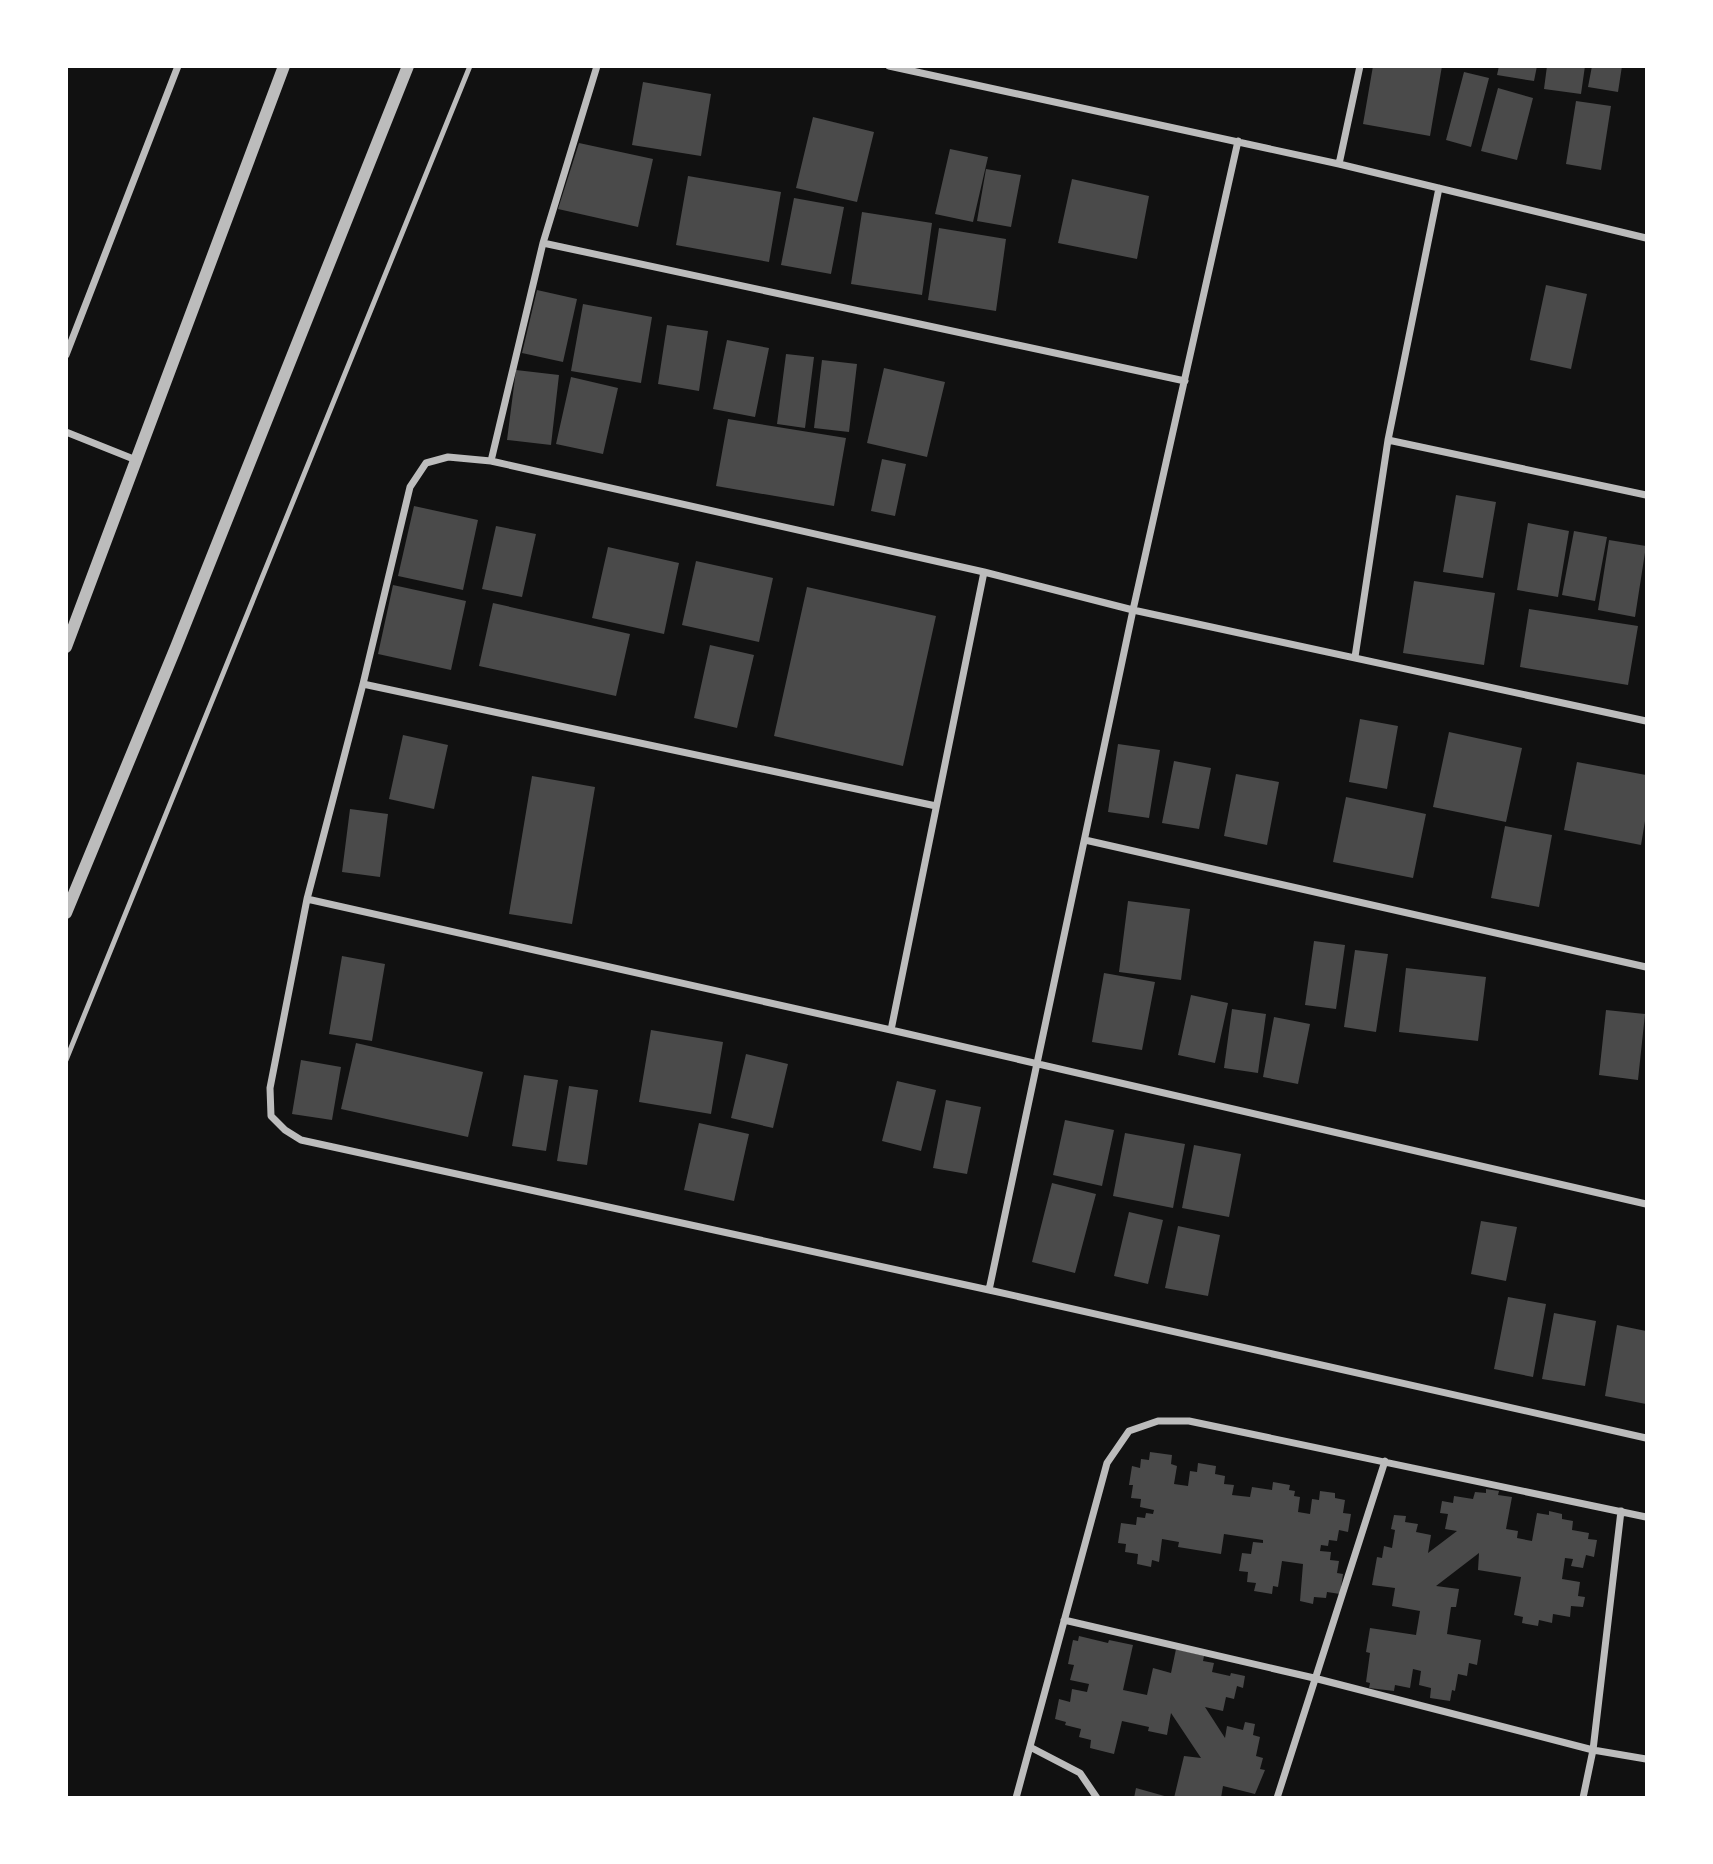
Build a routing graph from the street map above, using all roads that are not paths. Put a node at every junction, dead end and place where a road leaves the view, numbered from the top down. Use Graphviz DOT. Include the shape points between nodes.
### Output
graph roads {
  1 [pos="178,66"];
  2 [pos="284,66"];
  3 [pos="408,66"];
  4 [pos="470,66"];
  5 [pos="597,66"];
  6 [pos="889,66"];
  7 [pos="1360,66"];
  8 [pos="1238,141"];
  9 [pos="1339,164"];
  10 [pos="1439,188"];
  11 [pos="1647,238"];
  12 [pos="543,243"];
  13 [pos="66,355"];
  14 [pos="1185,381"];
  15 [pos="66,432"];
  16 [pos="1388,440"];
  17 [pos="136,460"];
  18 [pos="491,461"];
  19 [pos="1647,495"];
  20 [pos="984,572"];
  21 [pos="1133,610"];
  22 [pos="66,647"];
  23 [pos="1355,657"];
  24 [pos="363,684"];
  25 [pos="1647,721"];
  26 [pos="936,806"];
  27 [pos="1085,840"];
  28 [pos="307,899"];
  29 [pos="66,913"];
  30 [pos="1647,967"];
  31 [pos="891,1030"];
  32 [pos="66,1060"];
  33 [pos="1038,1063"];
  34 [pos="1647,1204"];
  35 [pos="989,1290"];
  36 [pos="1647,1438"];
  37 [pos="1385,1461"];
  38 [pos="1621,1511"];
  39 [pos="1647,1517"];
  40 [pos="1064,1620"];
  41 [pos="1314,1678"];
  42 [pos="1030,1746"];
  43 [pos="1593,1750"];
  44 [pos="1647,1759"];
  45 [pos="1016,1797"];
  46 [pos="1097,1797"];
  47 [pos="1277,1797"];
  48 [pos="1583,1797"];
  1 -- 13 [label="street"];
  2 -- 17 [label="street"];
  3 -- 29 [label="street"];
  4 -- 32 [label="lane"];
  5 -- 12 [label="street"];
  6 -- 8 [label="street"];
  7 -- 9 [label="street"];
  8 -- 9 [label="street"];
  8 -- 14 [label="street"];
  9 -- 10 [label="street"];
  10 -- 11 [label="street"];
  10 -- 16 [label="street"];
  12 -- 14 [label="street"];
  12 -- 18 [label="street"];
  14 -- 21 [label="street"];
  15 -- 17 [label="street"];
  16 -- 19 [label="street"];
  16 -- 23 [label="street"];
  17 -- 22 [label="street"];
  18 -- 20 [label="street"];
  18 -- 24 [label="street" via="448,457 426,463 410,488"];
  20 -- 21 [label="street"];
  20 -- 26 [label="street"];
  21 -- 23 [label="street"];
  21 -- 27 [label="street"];
  23 -- 25 [label="street"];
  24 -- 26 [label="street"];
  24 -- 28 [label="street"];
  26 -- 31 [label="street"];
  27 -- 30 [label="street"];
  27 -- 33 [label="street"];
  28 -- 31 [label="street"];
  28 -- 35 [label="street" via="270,1088 271,1116 301,1140"];
  31 -- 33 [label="street"];
  33 -- 34 [label="street"];
  33 -- 35 [label="street"];
  35 -- 36 [label="street"];
  37 -- 38 [label="street"];
  37 -- 40 [label="street" via="1188,1422 1158,1421 1129,1431 1107,1463"];
  37 -- 41 [label="street"];
  38 -- 39 [label="street"];
  38 -- 43 [label="street"];
  40 -- 41 [label="street"];
  40 -- 42 [label="street"];
  41 -- 43 [label="street"];
  41 -- 47 [label="street"];
  42 -- 45 [label="street"];
  42 -- 46 [label="street" via="1080,1773"];
  43 -- 44 [label="street"];
  43 -- 48 [label="street"];
}
